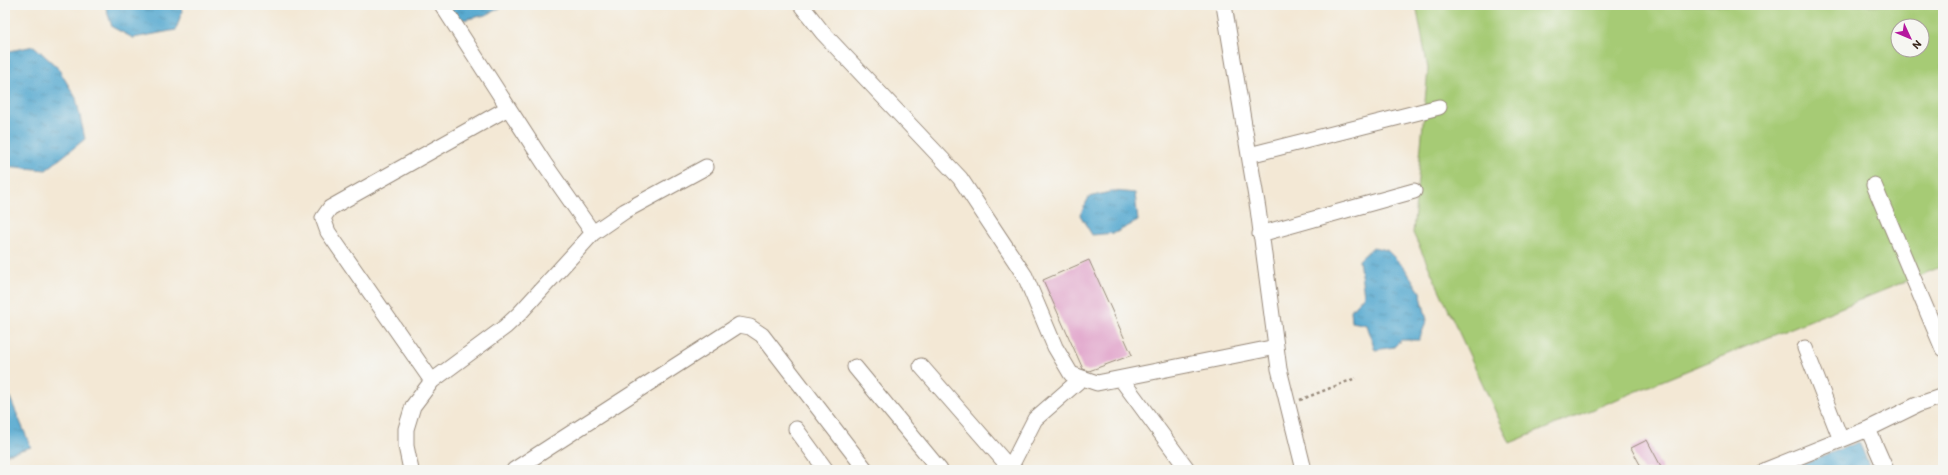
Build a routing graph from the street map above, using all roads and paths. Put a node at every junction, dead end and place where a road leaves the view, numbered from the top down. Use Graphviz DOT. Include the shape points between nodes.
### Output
graph roads {
  1 [pos="442,5"];
  2 [pos="801,5"];
  3 [pos="1224,5"];
  4 [pos="1439,107"];
  5 [pos="508,108"];
  6 [pos="1249,155"];
  7 [pos="706,167"];
  8 [pos="1874,185"];
  9 [pos="1414,191"];
  10 [pos="593,233"];
  11 [pos="1260,234"];
  12 [pos="1276,347"];
  13 [pos="1805,348"];
  14 [pos="1943,349"];
  15 [pos="921,366"];
  16 [pos="855,367"];
  17 [pos="1082,378"];
  18 [pos="1356,378"];
  19 [pos="1120,379"];
  20 [pos="432,381"];
  21 [pos="1943,396"];
  22 [pos="1289,404"];
  23 [pos="796,429"];
  24 [pos="1868,429"];
  25 [pos="1841,440"];
  26 [pos="1009,469"];
  27 [pos="411,470"];
  28 [pos="514,470"];
  29 [pos="826,470"];
  30 [pos="866,470"];
  31 [pos="940,470"];
  32 [pos="1188,470"];
  33 [pos="1304,470"];
  34 [pos="1766,470"];
  35 [pos="1886,470"];
  1 -- 5 [label="street"];
  2 -- 17 [label="street" via="823,33 960,178 1026,276 1055,347 1071,374"];
  3 -- 6 [label="street"];
  4 -- 6 [label="street"];
  5 -- 10 [label="street"];
  5 -- 20 [label="street" via="330,208 323,218 328,232"];
  6 -- 11 [label="street"];
  7 -- 10 [label="street" via="625,211"];
  8 -- 14 [label="street"];
  9 -- 11 [label="street"];
  10 -- 20 [label="street" via="505,327"];
  11 -- 12 [label="street"];
  12 -- 19 [label="street"];
  12 -- 22 [label="street" via="1279,370"];
  13 -- 25 [label="street"];
  15 -- 26 [label="street"];
  16 -- 31 [label="street"];
  17 -- 19 [label="street" via="1097,383"];
  17 -- 26 [label="street" via="1035,419"];
  18 -- 22 [label="path"];
  19 -- 32 [label="street"];
  20 -- 27 [label="street" via="413,406 406,429 406,446"];
  21 -- 24 [label="street" via="1917,405"];
  22 -- 33 [label="street"];
  23 -- 29 [label="street"];
  24 -- 25 [label="street"];
  24 -- 35 [label="street"];
  25 -- 34 [label="street"];
  28 -- 30 [label="street" via="738,325 750,327 762,335"];
}
